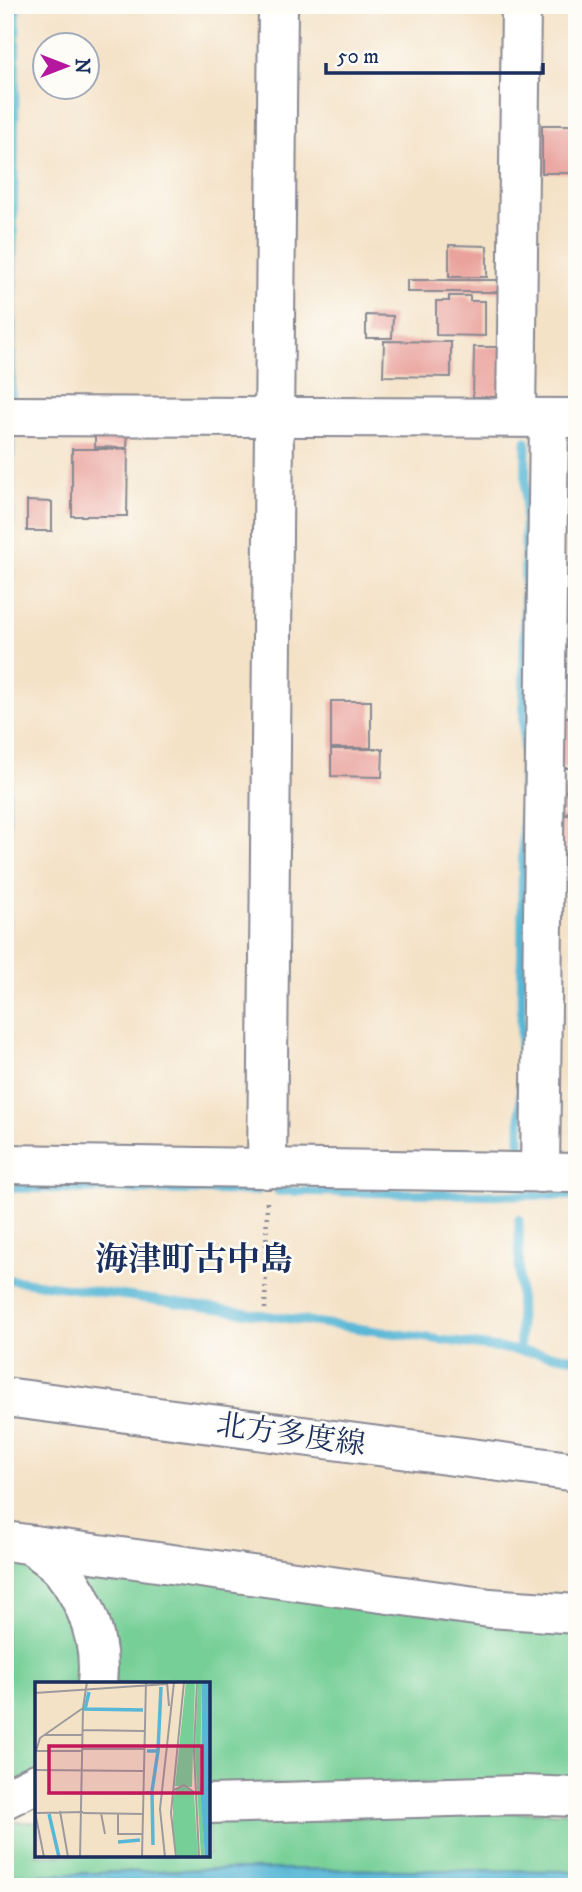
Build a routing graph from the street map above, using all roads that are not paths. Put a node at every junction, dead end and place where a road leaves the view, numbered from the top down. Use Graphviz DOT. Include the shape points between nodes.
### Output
graph roads {
  1 [pos="278,5"];
  2 [pos="521,5"];
  3 [pos="5,416"];
  4 [pos="276,416"];
  5 [pos="547,418"];
  6 [pos="5,1164"];
  7 [pos="267,1169"];
  8 [pos="558,1173"];
  9 [pos="5,1397"];
  10 [pos="577,1472"];
  11 [pos="19,1543"];
  12 [pos="577,1614"];
  13 [pos="97,1682"];
  14 [pos="35,1784"];
  15 [pos="577,1797"];
  16 [pos="5,1799"];
  17 [pos="210,1804"];
  18 [pos="35,1808"];
  19 [pos="5,1809"];
  1 -- 4 [label="street"];
  2 -- 5 [label="street"];
  3 -- 4 [label="street"];
  4 -- 5 [label="street"];
  4 -- 7 [label="street"];
  5 -- 8 [label="street"];
  6 -- 7 [label="street"];
  7 -- 8 [label="street"];
  9 -- 10 [label="street, 北方多度線"];
  11 -- 12 [label="street" via="490,1608"];
  11 -- 13 [label="street" via="61,1568 91,1620 99,1650"];
  14 -- 16 [label="street"];
  15 -- 17 [label="street"];
  18 -- 19 [label="street"];
}
